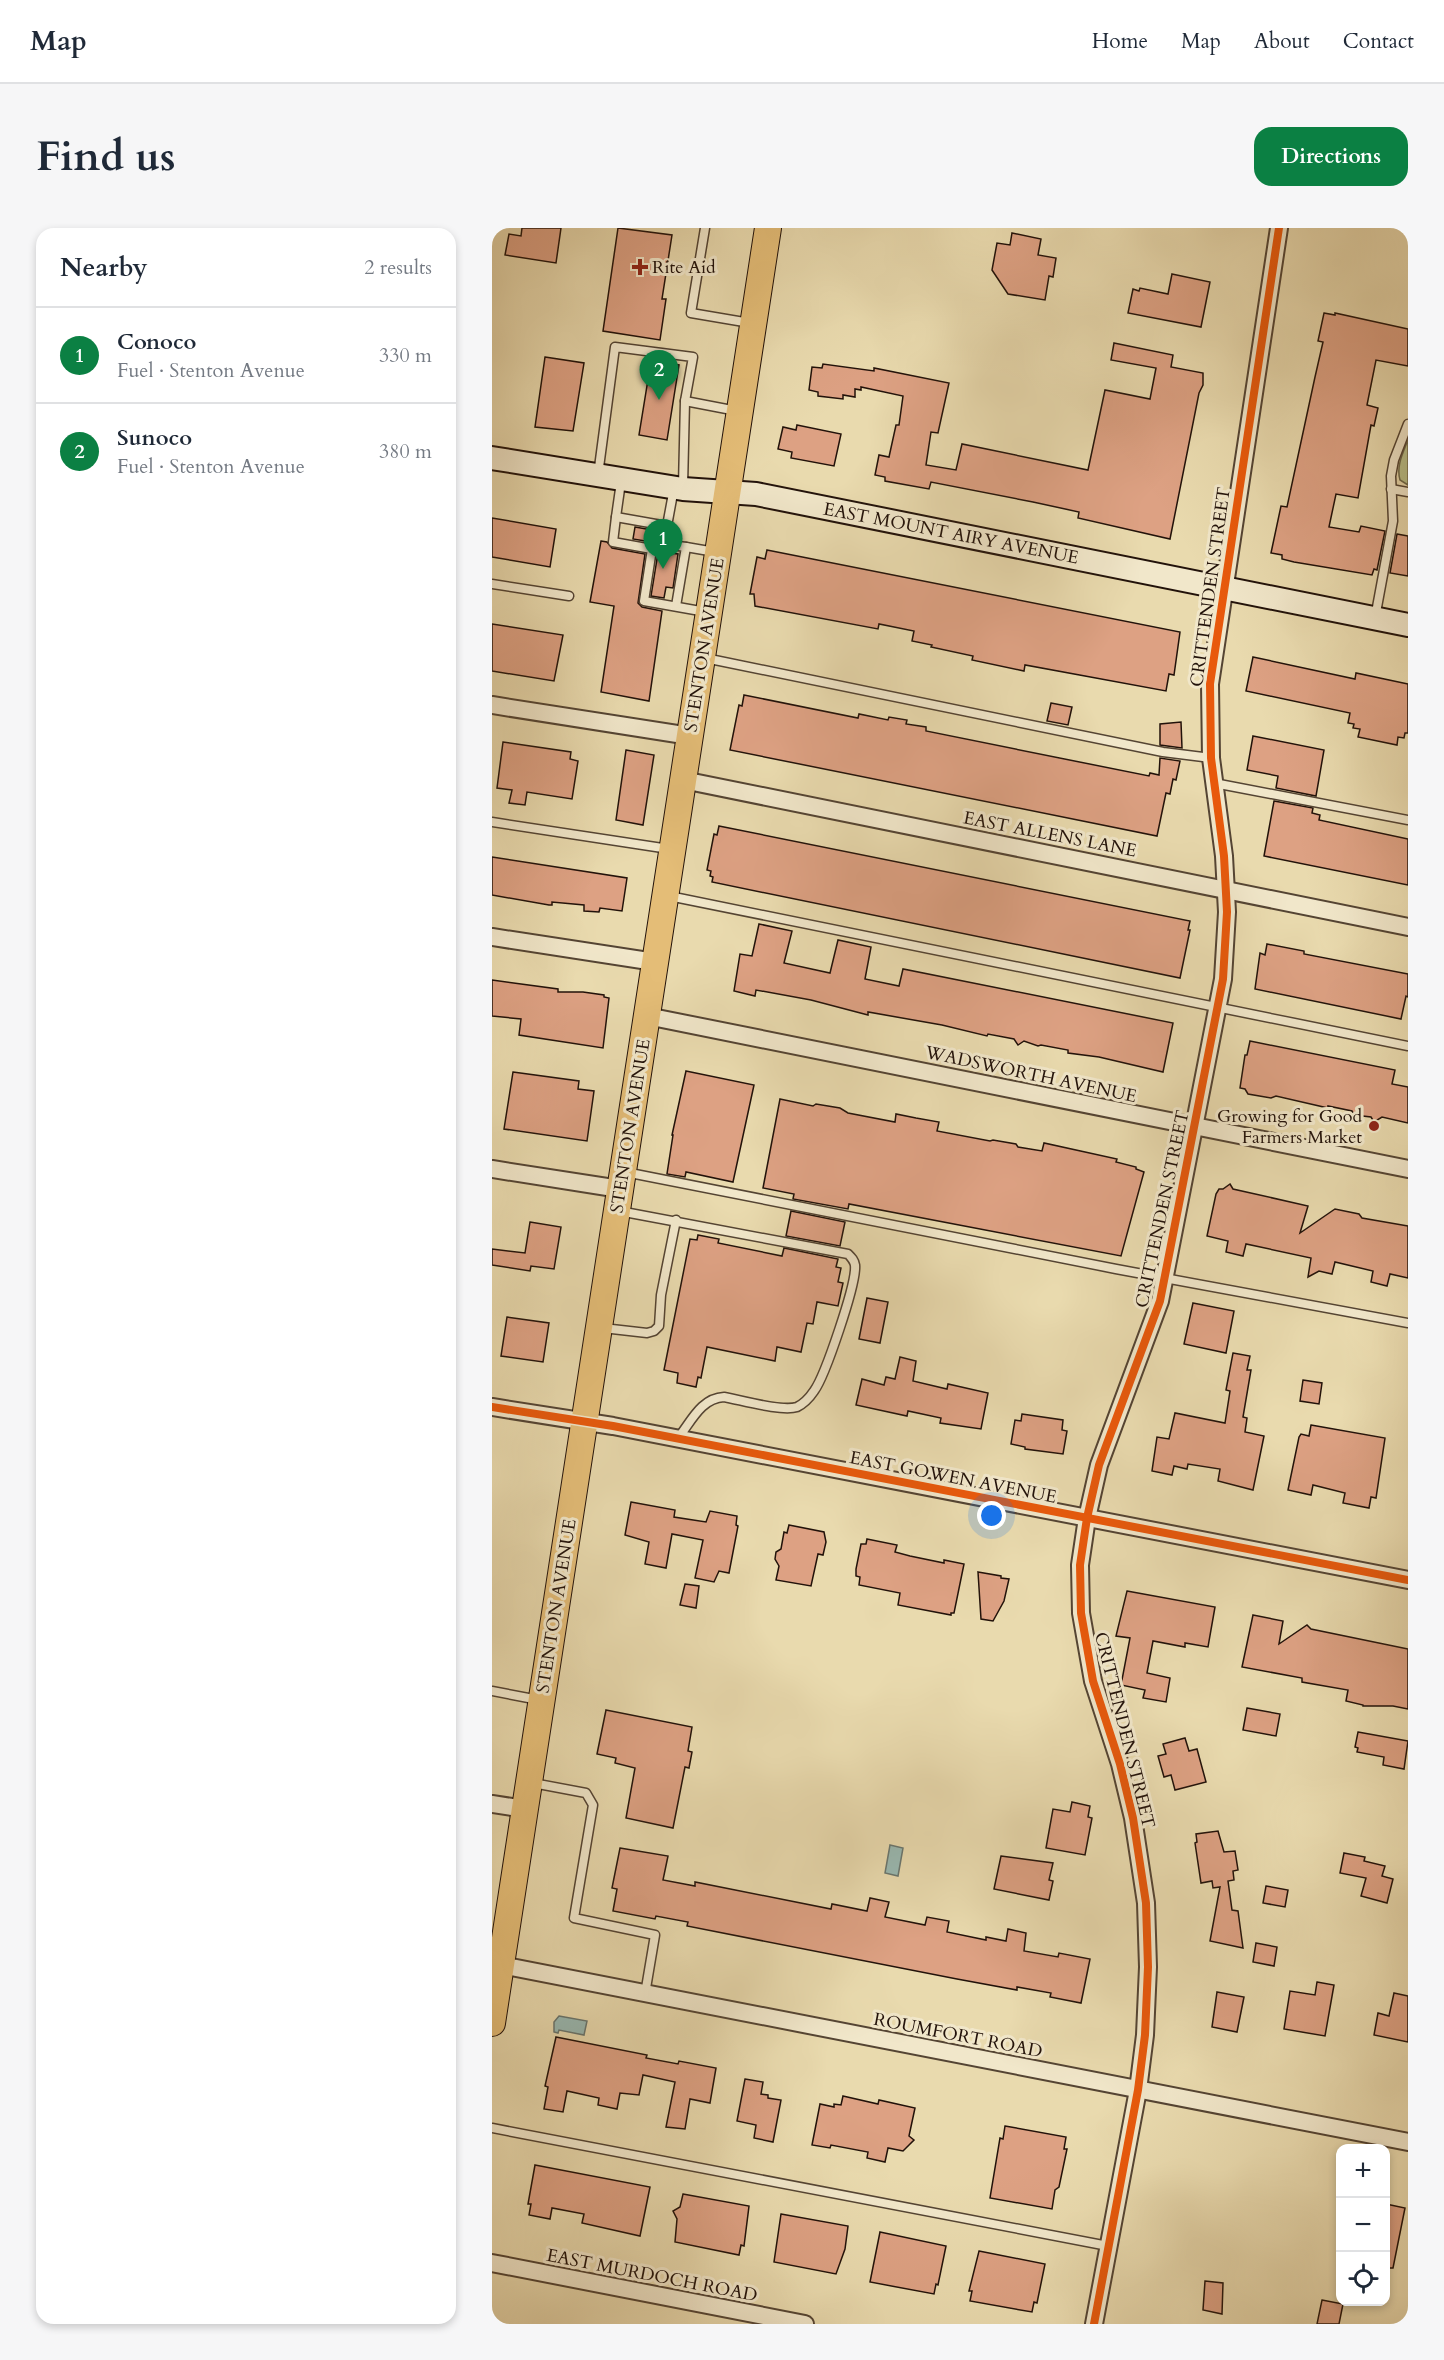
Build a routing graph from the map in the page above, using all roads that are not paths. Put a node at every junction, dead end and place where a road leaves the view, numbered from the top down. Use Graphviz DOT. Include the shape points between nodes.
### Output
graph roads {
  1 [pos="705,228"];
  2 [pos="768,228"];
  3 [pos="1279,228"];
  4 [pos="754,324"];
  5 [pos="685,401"];
  6 [pos="741,411"];
  7 [pos="1408,424"];
  8 [pos="492,458"];
  9 [pos="598,476"];
  10 [pos="622,480"];
  11 [pos="678,488"];
  12 [pos="1391,489"];
  13 [pos="728,491"];
  14 [pos="1408,492"];
  15 [pos="616,517"];
  16 [pos="667,526"];
  17 [pos="663,543"];
  18 [pos="686,547"];
  19 [pos="652,549"];
  20 [pos="719,552"];
  21 [pos="492,584"];
  22 [pos="1224,588"];
  23 [pos="569,596"];
  24 [pos="675,606"];
  25 [pos="709,613"];
  26 [pos="1374,618"];
  27 [pos="1408,625"];
  28 [pos="702,657"];
  29 [pos="492,705"];
  30 [pos="690,736"];
  31 [pos="1211,758"];
  32 [pos="683,780"];
  33 [pos="1214,783"];
  34 [pos="1408,820"];
  35 [pos="492,822"];
  36 [pos="673,850"];
  37 [pos="1226,889"];
  38 [pos="666,896"];
  39 [pos="1408,927"];
  40 [pos="492,937"];
  41 [pos="655,962"];
  42 [pos="1219,1008"];
  43 [pos="647,1016"];
  44 [pos="1408,1046"];
  45 [pos="1195,1127"];
  46 [pos="492,1169"];
  47 [pos="1408,1169"];
  48 [pos="620,1190"];
  49 [pos="676,1220"];
  50 [pos="1166,1277"];
  51 [pos="1408,1323"];
  52 [pos="599,1328"];
  53 [pos="492,1407"];
  54 [pos="585,1421"];
  55 [pos="678,1438"];
  56 [pos="1087,1518"];
  57 [pos="1408,1580"];
  58 [pos="492,1691"];
  59 [pos="542,1700"];
  60 [pos="529,1782"];
  61 [pos="492,1804"];
  62 [pos="525,1809"];
  63 [pos="501,1965"];
  64 [pos="645,1994"];
  65 [pos="492,2023"];
  66 [pos="1138,2090"];
  67 [pos="492,2128"];
  68 [pos="1408,2142"];
  69 [pos="1108,2246"];
  70 [pos="492,2263"];
  71 [pos="805,2324"];
  72 [pos="1094,2324"];
  1 -- 4 [label="lane" via="692,313"];
  2 -- 4 [label="main road, STENTON AVENUE"];
  3 -- 22 [label="street, CRITTENDEN STREET"];
  4 -- 6 [label="main road, STENTON AVENUE"];
  5 -- 6 [label="lane"];
  5 -- 9 [label="lane" via="693,357 615,347"];
  5 -- 11 [label="lane"];
  6 -- 13 [label="main road, STENTON AVENUE"];
  7 -- 12 [label="lane" via="1394,460"];
  8 -- 9 [label="main road, EAST MOUNT AIRY AVENUE"];
  9 -- 10 [label="main road, EAST MOUNT AIRY AVENUE"];
  10 -- 11 [label="main road, EAST MOUNT AIRY AVENUE"];
  10 -- 15 [label="lane"];
  11 -- 13 [label="main road, EAST MOUNT AIRY AVENUE"];
  11 -- 16 [label="lane"];
  12 -- 14 [label="lane"];
  12 -- 26 [label="lane" via="1393,521"];
  13 -- 20 [label="main road, STENTON AVENUE"];
  13 -- 22 [label="main road, EAST MOUNT AIRY AVENUE"];
  15 -- 16 [label="lane"];
  15 -- 19 [label="lane" via="613,542"];
  16 -- 17 [label="lane"];
  17 -- 18 [label="lane"];
  17 -- 19 [label="lane"];
  18 -- 20 [label="lane"];
  18 -- 24 [label="lane"];
  19 -- 24 [label="lane" via="644,601"];
  20 -- 25 [label="main road, STENTON AVENUE"];
  21 -- 23 [label="lane"];
  22 -- 26 [label="main road, EAST MOUNT AIRY AVENUE"];
  22 -- 31 [label="street, CRITTENDEN STREET" via="1210,684"];
  24 -- 25 [label="lane"];
  25 -- 28 [label="main road, STENTON AVENUE"];
  26 -- 27 [label="main road, EAST MOUNT AIRY AVENUE"];
  28 -- 30 [label="main road, STENTON AVENUE"];
  28 -- 31 [label="lane" via="1163,752"];
  29 -- 30 [label="street"];
  30 -- 32 [label="main road, STENTON AVENUE"];
  31 -- 33 [label="street, CRITTENDEN STREET"];
  32 -- 36 [label="main road, STENTON AVENUE"];
  32 -- 37 [label="street, EAST ALLENS LANE"];
  33 -- 34 [label="lane"];
  33 -- 37 [label="street, CRITTENDEN STREET"];
  35 -- 36 [label="lane"];
  36 -- 38 [label="main road, STENTON AVENUE"];
  37 -- 39 [label="street, EAST ALLENS LANE"];
  37 -- 42 [label="street, CRITTENDEN STREET" via="1226,949"];
  38 -- 41 [label="main road, STENTON AVENUE"];
  38 -- 42 [label="lane"];
  40 -- 41 [label="street"];
  41 -- 43 [label="main road, STENTON AVENUE"];
  42 -- 44 [label="lane"];
  42 -- 45 [label="street, CRITTENDEN STREET"];
  43 -- 45 [label="street, WADSWORTH AVENUE"];
  43 -- 48 [label="main road, STENTON AVENUE"];
  45 -- 47 [label="street, WADSWORTH AVENUE"];
  45 -- 50 [label="street, CRITTENDEN STREET"];
  46 -- 48 [label="street"];
  48 -- 49 [label="lane"];
  48 -- 50 [label="lane"];
  48 -- 52 [label="main road, STENTON AVENUE"];
  49 -- 52 [label="lane" via="659,1326 647,1333"];
  49 -- 55 [label="lane" via="848,1254 856,1268 823,1374 804,1402 786,1408 714,1398 706,1402"];
  50 -- 51 [label="lane"];
  50 -- 56 [label="street, CRITTENDEN STREET" via="1152,1325 1102,1455"];
  52 -- 54 [label="main road, STENTON AVENUE"];
  53 -- 54 [label="street, EAST GOWEN AVENUE"];
  54 -- 55 [label="street, EAST GOWEN AVENUE"];
  54 -- 59 [label="main road, STENTON AVENUE"];
  55 -- 56 [label="street, EAST GOWEN AVENUE"];
  56 -- 57 [label="street, EAST GOWEN AVENUE"];
  56 -- 66 [label="street, CRITTENDEN STREET" via="1079,1581 1085,1636 1093,1681 1134,1818 1146,1903 1147,2000"];
  58 -- 59 [label="lane"];
  59 -- 60 [label="main road, STENTON AVENUE"];
  60 -- 62 [label="main road, STENTON AVENUE"];
  60 -- 64 [label="lane" via="586,1793 593,1804 574,1918 655,1935"];
  61 -- 62 [label="street"];
  62 -- 63 [label="main road, STENTON AVENUE" via="504,1921"];
  63 -- 64 [label="street, ROUMFORT ROAD"];
  63 -- 65 [label="main road, STENTON AVENUE"];
  64 -- 66 [label="street, ROUMFORT ROAD"];
  66 -- 68 [label="street, ROUMFORT ROAD"];
  66 -- 69 [label="street, CRITTENDEN STREET"];
  67 -- 69 [label="lane"];
  69 -- 72 [label="street, CRITTENDEN STREET"];
  70 -- 71 [label="street, EAST MURDOCH ROAD"];
}
